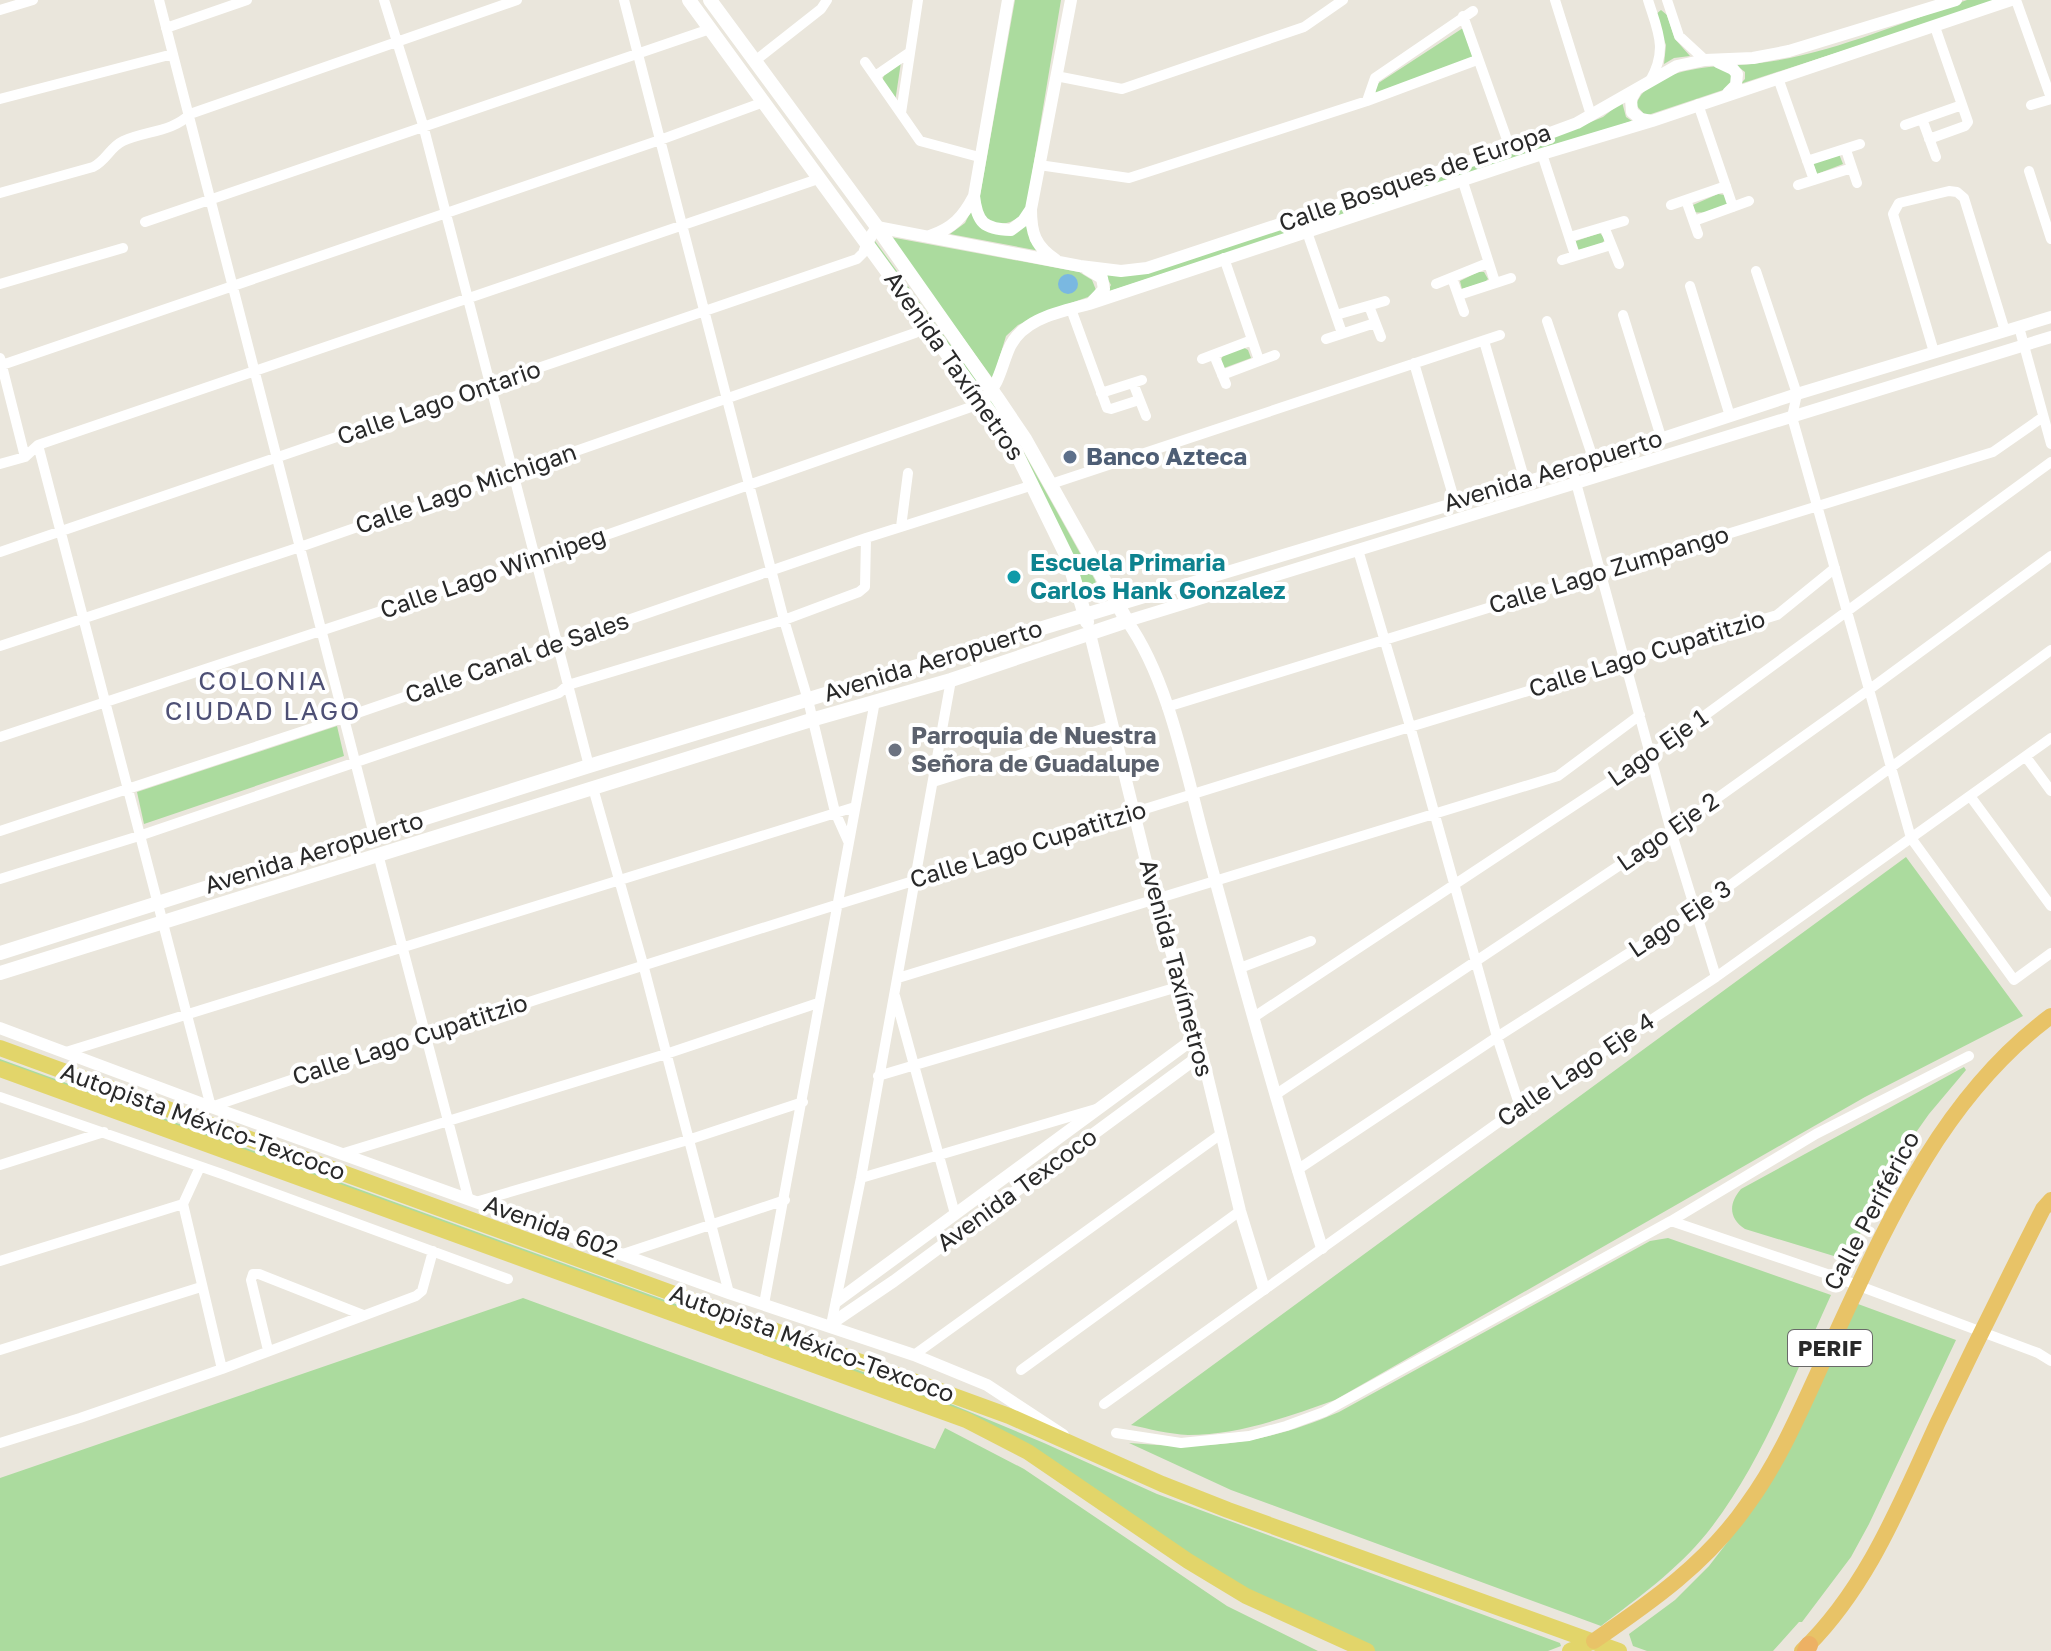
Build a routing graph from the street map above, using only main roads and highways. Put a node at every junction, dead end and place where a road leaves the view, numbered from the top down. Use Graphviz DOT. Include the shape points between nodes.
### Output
graph roads {
  1 [pos="689,0"];
  2 [pos="710,0"];
  3 [pos="987,396"];
  4 [pos="1118,605"];
  5 [pos="1085,614"];
  6 [pos="1127,621"];
  7 [pos="1090,634"];
  8 [pos="480,801"];
  9 [pos="485,822"];
  10 [pos="0,953"];
  11 [pos="0,973"];
  12 [pos="2051,1016"];
  13 [pos="0,1048"];
  14 [pos="0,1069"];
  15 [pos="2051,1200"];
  16 [pos="1594,1641"];
  17 [pos="1806,1649"];
  18 [pos="1367,1651"];
  19 [pos="1570,1651"];
  20 [pos="1619,1651"];
  1 -- 3 [label="main road, Avenida Taxímetros" via="818,179"];
  2 -- 3 [label="main road, Avenida Taxímetros" via="877,227"];
  3 -- 4 [label="main road, Avenida Taxímetros" via="1025,439"];
  3 -- 5 [label="main road, Avenida Taxímetros" via="1068,559"];
  4 -- 5 [label="main road, Avenida Aeropuerto"];
  4 -- 6 [label="main road, Avenida Taxímetros"];
  5 -- 7 [label="main road, Avenida Taxímetros"];
  5 -- 8 [label="main road, Avenida Aeropuerto"];
  6 -- 7 [label="main road, Avenida Aeropuerto"];
  7 -- 9 [label="main road, Avenida Aeropuerto"];
  8 -- 9 [label="main road"];
  8 -- 10 [label="main road, Avenida Aeropuerto"];
  9 -- 11 [label="main road, Avenida Aeropuerto"];
  12 -- 16 [label="highway, Calle Periférico / PERIF" via="1981,1082 1941,1130 1900,1202 1789,1434 1747,1506 1662,1594"];
  13 -- 16 [label="main road, Autopista México-Texcoco" via="1009,1416 1228,1510"];
  14 -- 18 [label="main road, Autopista México-Texcoco" via="966,1420 1028,1452 1246,1596"];
  15 -- 17 [label="highway" via="1886,1533 1845,1602"];
  16 -- 19 [label="main road, Calle Periférico / PERIF"];
  16 -- 20 [label="main road, Autopista México-Texcoco"];
}
